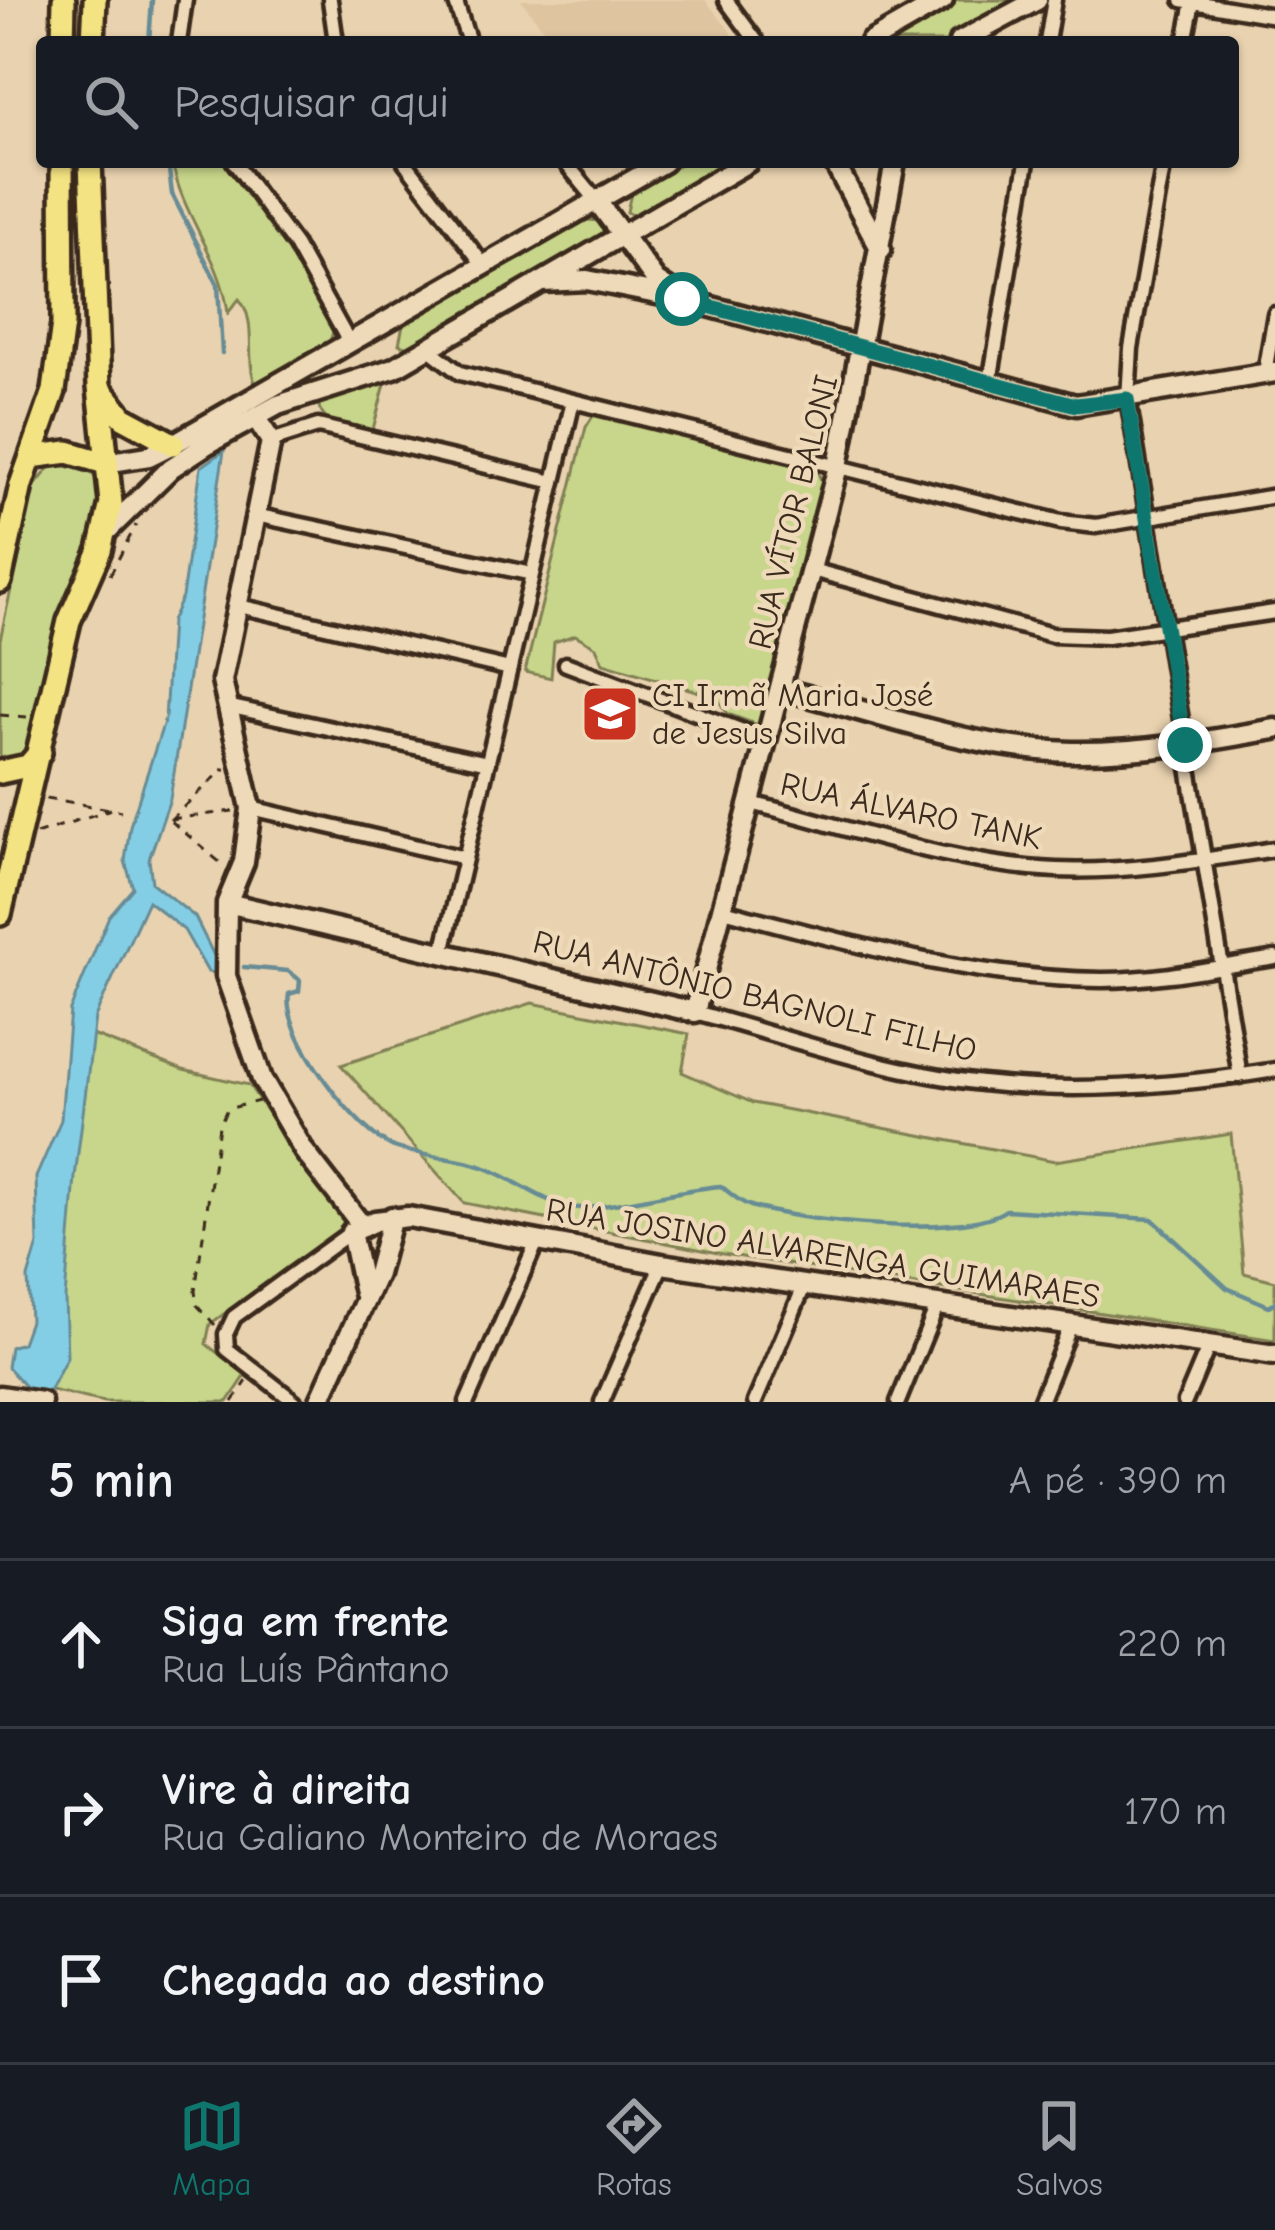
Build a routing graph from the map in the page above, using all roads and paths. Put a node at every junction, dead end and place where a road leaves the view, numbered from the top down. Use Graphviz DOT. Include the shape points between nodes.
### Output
graph roads {
  1 [pos="64,0"];
  2 [pos="95,0"];
  3 [pos="185,0"];
  4 [pos="329,0"];
  5 [pos="454,0"];
  6 [pos="725,0"];
  7 [pos="944,0"];
  8 [pos="1037,0"];
  9 [pos="1054,0"];
  10 [pos="1187,1"];
  11 [pos="1275,16"];
  12 [pos="63,36"];
  13 [pos="93,36"];
  14 [pos="180,36"];
  15 [pos="335,36"];
  16 [pos="467,36"];
  17 [pos="752,36"];
  18 [pos="881,36"];
  19 [pos="970,36"];
  20 [pos="1048,36"];
  21 [pos="1185,36"];
  22 [pos="62,168"];
  23 [pos="90,168"];
  24 [pos="238,168"];
  25 [pos="410,168"];
  26 [pos="570,168"];
  27 [pos="654,168"];
  28 [pos="737,168"];
  29 [pos="837,168"];
  30 [pos="895,168"];
  31 [pos="1026,168"];
  32 [pos="1163,168"];
  33 [pos="597,201"];
  34 [pos="648,219"];
  35 [pos="621,235"];
  36 [pos="881,250"];
  37 [pos="638,254"];
  38 [pos="485,267"];
  39 [pos="542,282"];
  40 [pos="682,299"];
  41 [pos="1275,314"];
  42 [pos="377,330"];
  43 [pos="350,344"];
  44 [pos="864,347"];
  45 [pos="429,349"];
  46 [pos="394,368"];
  47 [pos="1270,373"];
  48 [pos="990,382"];
  49 [pos="99,387"];
  50 [pos="302,396"];
  51 [pos="1127,399"];
  52 [pos="573,401"];
  53 [pos="256,418"];
  54 [pos="306,426"];
  55 [pos="271,441"];
  56 [pos="173,444"];
  57 [pos="31,457"];
  58 [pos="105,463"];
  59 [pos="838,466"];
  60 [pos="554,482"];
  61 [pos="1275,496"];
  62 [pos="260,516"];
  63 [pos="1147,518"];
  64 [pos="7,520"];
  65 [pos="139,520"];
  66 [pos="106,532"];
  67 [pos="812,570"];
  68 [pos="532,574"];
  69 [pos="108,578"];
  70 [pos="0,581"];
  71 [pos="238,606"];
  72 [pos="1275,612"];
  73 [pos="1166,631"];
  74 [pos="566,664"];
  75 [pos="510,669"];
  76 [pos="781,689"];
  77 [pos="227,706"];
  78 [pos="0,715"];
  79 [pos="33,718"];
  80 [pos="1275,729"];
  81 [pos="767,740"];
  82 [pos="1185,745"];
  83 [pos="40,752"];
  84 [pos="236,758"];
  85 [pos="488,763"];
  86 [pos="0,772"];
  87 [pos="49,781"];
  88 [pos="751,803"];
  89 [pos="251,808"];
  90 [pos="111,809"];
  91 [pos="121,811"];
  92 [pos="43,817"];
  93 [pos="170,820"];
  94 [pos="1275,848"];
  95 [pos="465,858"];
  96 [pos="1204,860"];
  97 [pos="237,877"];
  98 [pos="226,903"];
  99 [pos="723,910"];
  100 [pos="0,914"];
  101 [pos="443,952"];
  102 [pos="1275,958"];
  103 [pos="1222,967"];
  104 [pos="695,1012"];
  105 [pos="1275,1070"];
  106 [pos="1240,1076"];
  107 [pos="274,1100"];
  108 [pos="392,1217"];
  109 [pos="357,1229"];
  110 [pos="538,1239"];
  111 [pos="662,1264"];
  112 [pos="805,1284"];
  113 [pos="364,1293"];
  114 [pos="938,1304"];
  115 [pos="1072,1322"];
  116 [pos="226,1334"];
  117 [pos="1209,1345"];
  118 [pos="1275,1355"];
  119 [pos="250,1377"];
  120 [pos="0,1396"];
  121 [pos="41,1402"];
  122 [pos="233,1402"];
  123 [pos="295,1402"];
  124 [pos="319,1402"];
  125 [pos="467,1402"];
  126 [pos="602,1402"];
  127 [pos="755,1402"];
  128 [pos="898,1402"];
  129 [pos="1040,1402"];
  130 [pos="1185,1402"];
  1 -- 12 [label="main road"];
  2 -- 13 [label="main road"];
  3 -- 14 [label="street"];
  4 -- 15 [label="street"];
  5 -- 16 [label="street"];
  6 -- 17 [label="street"];
  7 -- 18 [label="street"];
  8 -- 19 [label="street"];
  9 -- 20 [label="street"];
  10 -- 11 [label="street"];
  10 -- 21 [label="street"];
  22 -- 57 [label="main road" via="63,324 54,391"];
  23 -- 49 [label="main road"];
  24 -- 43 [label="street" via="296,245"];
  25 -- 38 [label="street"];
  26 -- 33 [label="street"];
  27 -- 33 [label="street"];
  28 -- 34 [label="street"];
  29 -- 36 [label="street"];
  30 -- 36 [label="street, RUA VÍTOR BALONI"];
  31 -- 48 [label="street"];
  32 -- 51 [label="street"];
  33 -- 35 [label="street"];
  33 -- 38 [label="street"];
  34 -- 35 [label="street"];
  34 -- 37 [label="street"];
  35 -- 37 [label="street"];
  35 -- 39 [label="street"];
  36 -- 44 [label="street, RUA VÍTOR BALONI"];
  37 -- 40 [label="street" via="656,281"];
  38 -- 42 [label="street"];
  39 -- 40 [label="street" via="587,280"];
  39 -- 45 [label="street"];
  40 -- 44 [label="street"];
  41 -- 47 [label="street"];
  42 -- 43 [label="street"];
  42 -- 46 [label="street"];
  43 -- 56 [label="street"];
  44 -- 48 [label="street"];
  44 -- 59 [label="street, RUA VÍTOR BALONI"];
  45 -- 46 [label="street"];
  45 -- 52 [label="street" via="460,374"];
  46 -- 50 [label="street"];
  47 -- 51 [label="street"];
  48 -- 51 [label="street" via="1076,405"];
  49 -- 56 [label="main road" via="123,417"];
  49 -- 58 [label="main road"];
  50 -- 53 [label="street"];
  50 -- 54 [label="street"];
  51 -- 63 [label="street"];
  52 -- 59 [label="street"];
  52 -- 60 [label="street"];
  53 -- 55 [label="street"];
  53 -- 66 [label="street" via="171,468"];
  54 -- 55 [label="street"];
  54 -- 60 [label="street"];
  55 -- 62 [label="street"];
  56 -- 58 [label="street"];
  57 -- 58 [label="main road" via="68,452"];
  57 -- 64 [label="main road"];
  58 -- 66 [label="main road"];
  59 -- 63 [label="street" via="1061,523"];
  59 -- 67 [label="street, RUA VÍTOR BALONI"];
  60 -- 68 [label="street"];
  61 -- 63 [label="street"];
  62 -- 68 [label="street"];
  62 -- 71 [label="street"];
  63 -- 73 [label="street"];
  64 -- 70 [label="main road"];
  65 -- 69 [label="path"];
  66 -- 83 [label="main road" via="70,621"];
  67 -- 73 [label="street" via="1052,635"];
  67 -- 76 [label="street, RUA VÍTOR BALONI"];
  68 -- 75 [label="street"];
  71 -- 75 [label="street"];
  71 -- 77 [label="street" via="222,681"];
  72 -- 73 [label="street"];
  73 -- 82 [label="street"];
  74 -- 81 [label="street"];
  75 -- 85 [label="street"];
  76 -- 81 [label="street, RUA VÍTOR BALONI"];
  76 -- 82 [label="street" via="1067,752"];
  77 -- 84 [label="street"];
  77 -- 85 [label="street"];
  78 -- 79 [label="path"];
  80 -- 82 [label="street"];
  81 -- 88 [label="street, RUA VÍTOR BALONI"];
  82 -- 96 [label="street"];
  83 -- 86 [label="main road" via="28,766"];
  83 -- 100 [label="main road"];
  84 -- 89 [label="street"];
  84 -- 93 [label="path"];
  85 -- 95 [label="street"];
  87 -- 90 [label="path" via="46,798"];
  88 -- 96 [label="street, RUA ÁLVARO TANK" via="967,858 1055,870"];
  88 -- 99 [label="street, RUA VÍTOR BALONI"];
  89 -- 93 [label="path"];
  89 -- 95 [label="street"];
  89 -- 97 [label="street"];
  90 -- 91 [label="path"];
  90 -- 92 [label="path" via="35,835"];
  93 -- 97 [label="path"];
  94 -- 96 [label="street, RUA ÁLVARO TANK"];
  95 -- 101 [label="street"];
  96 -- 103 [label="street"];
  97 -- 98 [label="street"];
  98 -- 101 [label="street, RUA ANTÔNIO BAGNOLI FILHO"];
  98 -- 107 [label="street" via="226,976"];
  99 -- 103 [label="street" via="970,970 1106,980"];
  99 -- 104 [label="street, RUA VÍTOR BALONI"];
  101 -- 104 [label="street, RUA ANTÔNIO BAGNOLI FILHO"];
  102 -- 103 [label="street"];
  103 -- 106 [label="street"];
  104 -- 106 [label="street, RUA ANTÔNIO BAGNOLI FILHO" via="980,1082 1066,1088"];
  105 -- 106 [label="street, RUA ANTÔNIO BAGNOLI FILHO"];
  107 -- 109 [label="street"];
  107 -- 116 [label="path" via="240,1102 219,1126 195,1291 204,1316"];
  108 -- 109 [label="street, RUA JOSINO ALVARENGA GUIMARAES"];
  108 -- 110 [label="street, RUA JOSINO ALVARENGA GUIMARAES"];
  108 -- 113 [label="street"];
  109 -- 113 [label="street"];
  109 -- 116 [label="street" via="234,1317"];
  110 -- 111 [label="street, RUA JOSINO ALVARENGA GUIMARAES"];
  110 -- 125 [label="street"];
  111 -- 112 [label="street, RUA JOSINO ALVARENGA GUIMARAES"];
  111 -- 126 [label="street"];
  112 -- 114 [label="street, RUA JOSINO ALVARENGA GUIMARAES"];
  112 -- 127 [label="street"];
  113 -- 124 [label="street"];
  114 -- 115 [label="street, RUA JOSINO ALVARENGA GUIMARAES"];
  114 -- 128 [label="street"];
  115 -- 117 [label="street, RUA JOSINO ALVARENGA GUIMARAES"];
  115 -- 129 [label="street"];
  116 -- 123 [label="street" via="227,1349"];
  117 -- 118 [label="street, RUA JOSINO ALVARENGA GUIMARAES"];
  117 -- 130 [label="street"];
  119 -- 122 [label="path"];
  120 -- 121 [label="street"];
}
